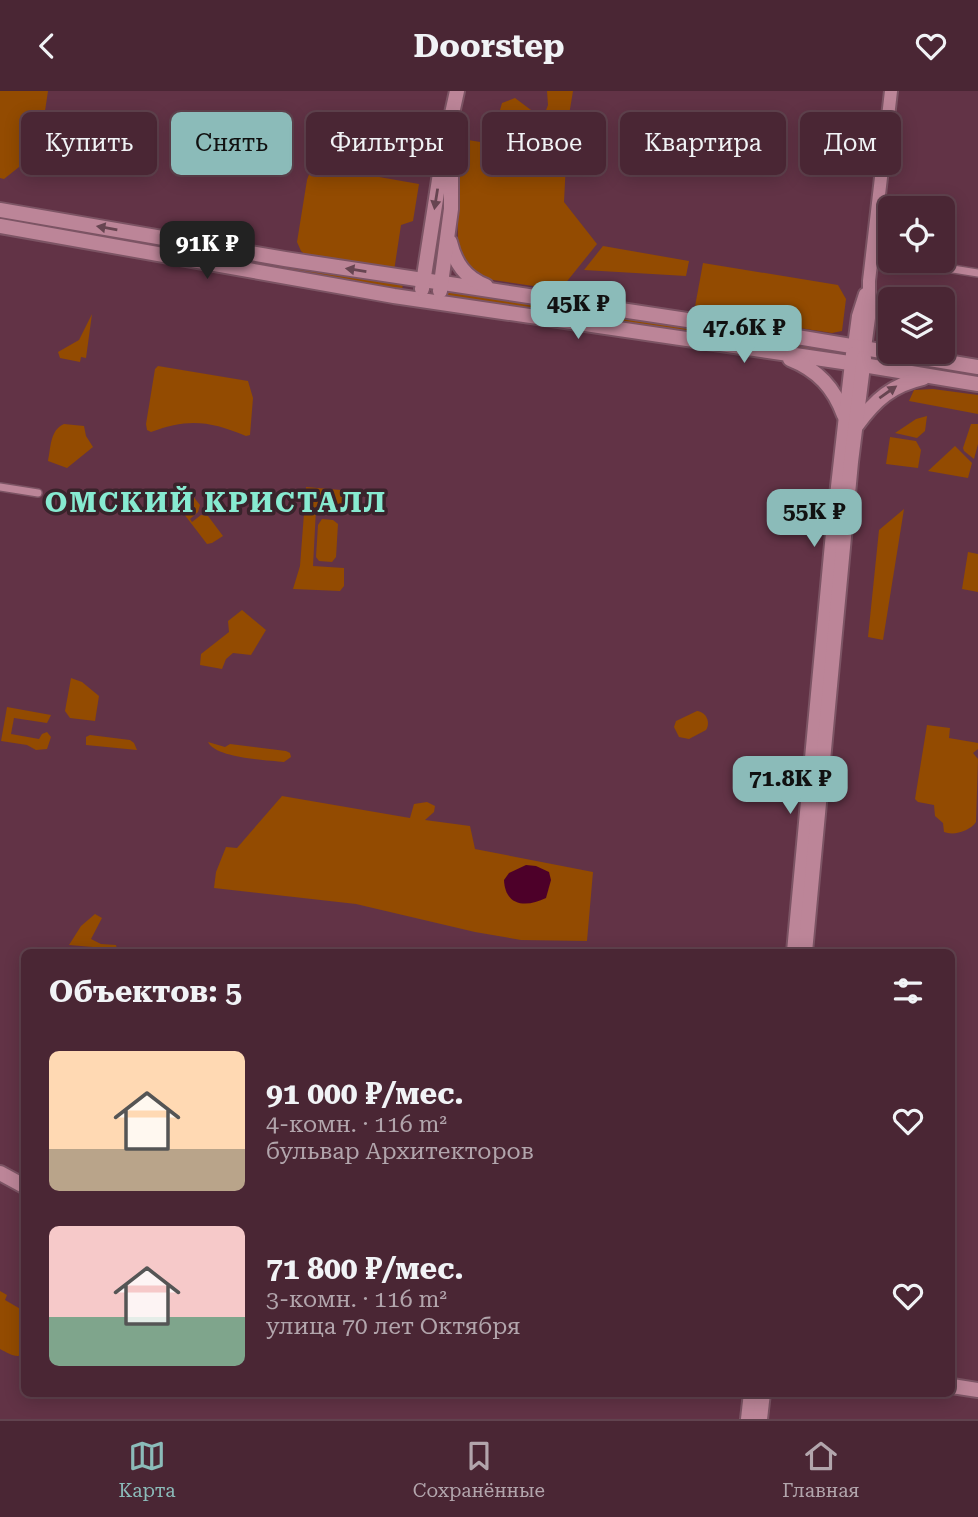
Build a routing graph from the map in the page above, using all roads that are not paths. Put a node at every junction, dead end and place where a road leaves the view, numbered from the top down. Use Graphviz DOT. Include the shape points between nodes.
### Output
graph roads {
  1 [pos="457,91"];
  2 [pos="891,91"];
  3 [pos="453,112"];
  4 [pos="440,175"];
  5 [pos="451,175"];
  6 [pos="0,209"];
  7 [pos="0,226"];
  8 [pos="448,237"];
  9 [pos="872,255"];
  10 [pos="878,256"];
  11 [pos="955,269"];
  12 [pos="978,273"];
  13 [pos="423,280"];
  14 [pos="441,283"];
  15 [pos="500,292"];
  16 [pos="420,299"];
  17 [pos="438,302"];
  18 [pos="860,347"];
  19 [pos="769,351"];
  20 [pos="857,364"];
  21 [pos="978,367"];
  22 [pos="932,376"];
  23 [pos="978,384"];
  24 [pos="850,422"];
  25 [pos="0,487"];
  26 [pos="38,493"];
  27 [pos="794,949"];
  28 [pos="805,949"];
  29 [pos="0,1173"];
  30 [pos="21,1184"];
  31 [pos="955,1386"];
  32 [pos="978,1390"];
  33 [pos="751,1397"];
  34 [pos="763,1397"];
  35 [pos="748,1419"];
  36 [pos="761,1419"];
  1 -- 3 [label="main road"];
  2 -- 9 [label="street"];
  4 -- 13 [label="main road, one-way"];
  5 -- 8 [label="main road"];
  13 -- 6 [label="main road, one-way"];
  7 -- 16 [label="main road"];
  8 -- 14 [label="main road"];
  8 -- 15 [label="main road" via="468,277"];
  9 -- 10 [label="street"];
  9 -- 18 [label="street" via="869,318"];
  11 -- 12 [label="street"];
  13 -- 14 [label="main road"];
  13 -- 16 [label="main road"];
  14 -- 15 [label="main road"];
  14 -- 17 [label="main road"];
  15 -- 18 [label="main road"];
  16 -- 17 [label="main road"];
  17 -- 19 [label="main road"];
  18 -- 20 [label="main road"];
  18 -- 21 [label="main road"];
  19 -- 20 [label="main road"];
  19 -- 24 [label="main road" via="820,376"];
  20 -- 22 [label="main road"];
  20 -- 24 [label="main road"];
  22 -- 23 [label="main road"];
  24 -- 22 [label="main road, one-way" via="890,390"];
  24 -- 27 [label="main road"];
  24 -- 28 [label="main road"];
  25 -- 26 [label="street"];
  29 -- 30 [label="main road"];
  31 -- 32 [label="main road"];
  33 -- 35 [label="main road"];
  34 -- 36 [label="main road"];
}
